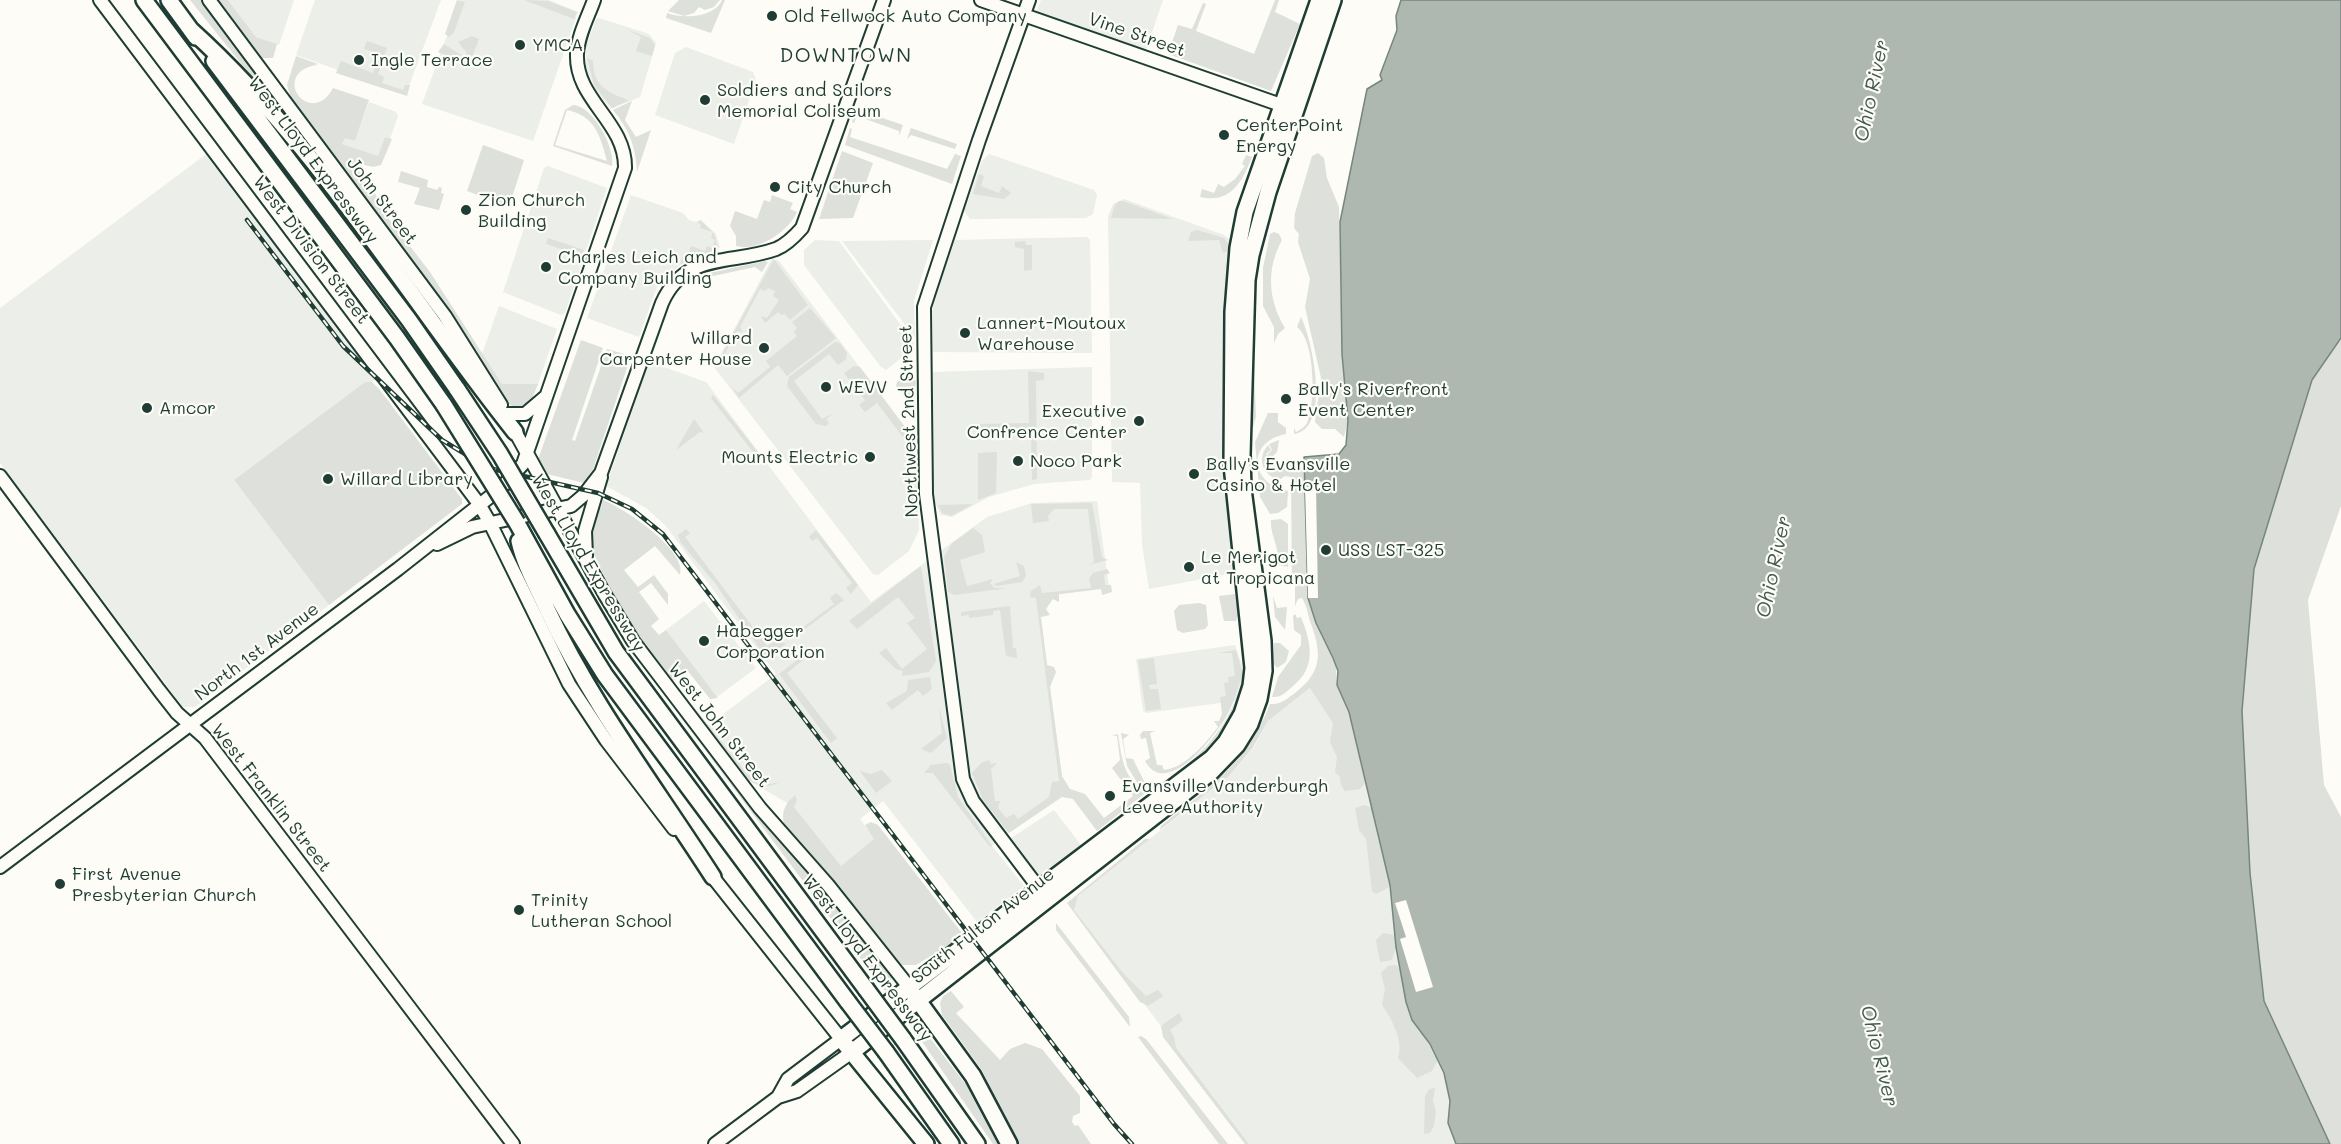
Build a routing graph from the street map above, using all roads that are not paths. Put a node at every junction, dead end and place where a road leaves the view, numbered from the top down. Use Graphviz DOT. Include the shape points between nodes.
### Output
graph roads {
  1 [pos="100,0"];
  2 [pos="144,0"];
  3 [pos="168,0"];
  4 [pos="209,0"];
  5 [pos="884,0"];
  6 [pos="981,0"];
  7 [pos="1029,0"];
  8 [pos="1319,0"];
  9 [pos="1334,0"];
  10 [pos="593,3"];
  11 [pos="1024,15"];
  12 [pos="1281,105"];
  13 [pos="261,111"];
  14 [pos="548,394"];
  15 [pos="507,414"];
  16 [pos="515,432"];
  17 [pos="528,456"];
  18 [pos="601,473"];
  19 [pos="0,476"];
  20 [pos="479,504"];
  21 [pos="558,509"];
  22 [pos="490,523"];
  23 [pos="517,523"];
  24 [pos="587,563"];
  25 [pos="398,569"];
  26 [pos="189,725"];
  27 [pos="1228,747"];
  28 [pos="0,867"];
  29 [pos="713,877"];
  30 [pos="1044,895"];
  31 [pos="909,987"];
  32 [pos="919,1001"];
  33 [pos="841,1039"];
  34 [pos="852,1052"];
  35 [pos="778,1097"];
  36 [pos="513,1144"];
  37 [pos="715,1144"];
  38 [pos="926,1144"];
  39 [pos="951,1144"];
  40 [pos="977,1144"];
  41 [pos="1009,1144"];
  1 -- 20 [label="main road, West Division Street"];
  2 -- 23 [label="highway, bridge" via="398,338"];
  3 -- 13 [label="highway"];
  4 -- 15 [label="main road, John Street" via="445,316"];
  5 -- 18 [label="main road" via="802,228 777,248 697,266 670,287"];
  6 -- 11 [label="main road, Vine Street"];
  7 -- 11 [label="main road, Northwest 2nd Street"];
  8 -- 12 [label="highway"];
  9 -- 27 [label="highway" via="1268,192 1250,263 1243,489 1264,671 1255,711 1244,735"];
  10 -- 14 [label="main road" via="578,44 582,82 617,133 625,168"];
  11 -- 12 [label="main road, Vine Street"];
  11 -- 30 [label="main road, Northwest 2nd Street" via="925,301 925,471 963,779 973,801"];
  12 -- 27 [label="highway" via="1245,212 1235,276 1232,465 1253,659 1249,696"];
  13 -- 16 [label="highway" via="323,176"];
  13 -- 40 [label="highway, West Lloyd Expressway, bridge" via="500,454 616,652"];
  14 -- 15 [label="main road" via="529,412"];
  14 -- 17 [label="main road"];
  15 -- 16 [label="main road, John Street"];
  16 -- 17 [label="main road, West John Street"];
  17 -- 20 [label="main road, North 1st Avenue" via="501,488"];
  17 -- 21 [label="main road, West John Street"];
  18 -- 21 [label="main road" via="578,500"];
  18 -- 24 [label="main road" via="585,531"];
  19 -- 26 [label="main road, West Franklin Street"];
  20 -- 22 [label="main road, West Division Street"];
  20 -- 25 [label="main road, North 1st Avenue"];
  21 -- 22 [label="main road"];
  21 -- 24 [label="main road, West John Street"];
  22 -- 25 [label="main road" via="451,536"];
  22 -- 29 [label="main road, West Division Street" via="569,684 613,749"];
  23 -- 29 [label="highway" via="528,567 590,692"];
  23 -- 39 [label="highway, bridge" via="605,675"];
  24 -- 31 [label="main road, West John Street" via="653,669 760,808 828,885"];
  25 -- 26 [label="main road, North 1st Avenue"];
  26 -- 28 [label="main road, North 1st Avenue"];
  26 -- 36 [label="main road, West Franklin Street" via="205,738"];
  27 -- 30 [label="highway, South Fulton Avenue" via="1211,772"];
  29 -- 33 [label="main road, West Division Street"];
  30 -- 31 [label="highway, South Fulton Avenue"];
  30 -- 32 [label="highway, South Fulton Avenue"];
  31 -- 32 [label="highway"];
  31 -- 33 [label="highway, South Fulton Avenue"];
  32 -- 34 [label="highway, South Fulton Avenue"];
  32 -- 41 [label="highway" via="973,1076"];
  33 -- 34 [label="highway"];
  33 -- 35 [label="main road, South Fulton Avenue" via="788,1079"];
  34 -- 35 [label="main road, South Fulton Avenue" via="797,1091"];
  34 -- 38 [label="highway"];
  35 -- 37 [label="main road"];
}
